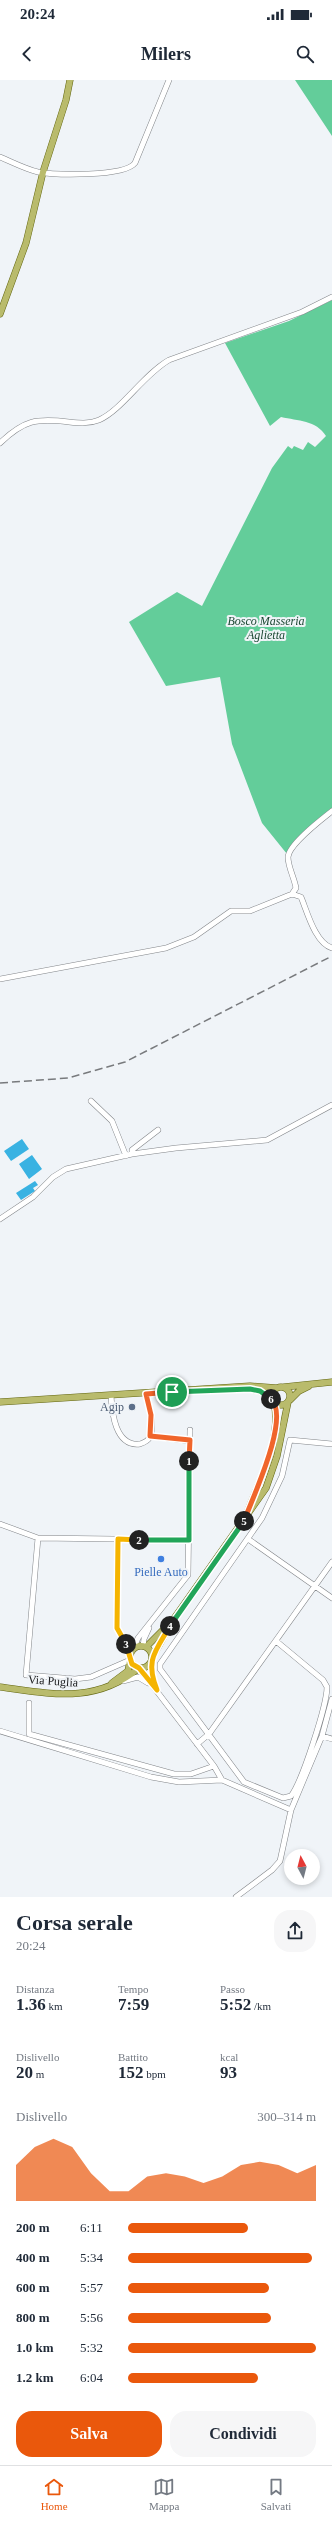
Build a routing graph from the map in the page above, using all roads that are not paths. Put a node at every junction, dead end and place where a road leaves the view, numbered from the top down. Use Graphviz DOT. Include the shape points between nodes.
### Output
graph roads {
  1 [pos="70,80"];
  2 [pos="169,80"];
  3 [pos="0,157"];
  4 [pos="43,172"];
  5 [pos="332,297"];
  6 [pos="0,314"];
  7 [pos="0,444"];
  8 [pos="332,811"];
  9 [pos="292,894"];
  10 [pos="332,948"];
  11 [pos="0,979"];
  12 [pos="91,1101"];
  13 [pos="332,1105"];
  14 [pos="158,1130"];
  15 [pos="132,1154"];
  16 [pos="126,1156"];
  17 [pos="0,1219"];
  18 [pos="332,1383"];
  19 [pos="284,1387"];
  20 [pos="277,1388"];
  21 [pos="228,1389"];
  22 [pos="146,1394"];
  23 [pos="110,1396"];
  24 [pos="274,1401"];
  25 [pos="289,1401"];
  26 [pos="0,1402"];
  27 [pos="190,1430"];
  28 [pos="150,1436"];
  29 [pos="190,1440"];
  30 [pos="332,1444"];
  31 [pos="244,1522"];
  32 [pos="0,1524"];
  33 [pos="38,1538"];
  34 [pos="118,1539"];
  35 [pos="248,1539"];
  36 [pos="189,1540"];
  37 [pos="332,1562"];
  38 [pos="315,1586"];
  39 [pos="332,1598"];
  40 [pos="153,1620"];
  41 [pos="173,1620"];
  42 [pos="276,1641"];
  43 [pos="144,1647"];
  44 [pos="132,1653"];
  45 [pos="151,1661"];
  46 [pos="139,1668"];
  47 [pos="123,1681"];
  48 [pos="0,1687"];
  49 [pos="104,1688"];
  50 [pos="157,1690"];
  51 [pos="330,1691"];
  52 [pos="332,1699"];
  53 [pos="29,1703"];
  54 [pos="0,1731"];
  55 [pos="209,1734"];
  56 [pos="322,1736"];
  57 [pos="332,1739"];
  58 [pos="197,1744"];
  59 [pos="214,1766"];
  60 [pos="222,1780"];
  61 [pos="291,1810"];
  62 [pos="236,1897"];
  1 -- 4 [label="main road" via="63,112"];
  2 -- 4 [label="street" via="132,166 113,171"];
  3 -- 4 [label="street"];
  4 -- 6 [label="main road" via="26,243"];
  5 -- 7 [label="street" via="302,312 169,360 156,367 101,419 84,423 38,419 19,427"];
  8 -- 9 [label="street" via="300,839 289,854 289,864 296,888"];
  9 -- 10 [label="street" via="301,897 312,925 324,942"];
  9 -- 11 [label="street" via="250,911 231,911 194,937 166,948"];
  12 -- 16 [label="street" via="112,1121"];
  13 -- 15 [label="street" via="267,1140 195,1145"];
  14 -- 15 [label="street" via="132,1150"];
  15 -- 16 [label="street"];
  16 -- 17 [label="street" via="63,1170 34,1197"];
  18 -- 19 [label="main road"];
  18 -- 25 [label="main road" via="307,1387"];
  19 -- 20 [label="main road"];
  19 -- 25 [label="main road" via="289,1391"];
  20 -- 21 [label="main road" via="255,1386"];
  20 -- 24 [label="main road" via="272,1395"];
  21 -- 22 [label="main road"];
  21 -- 24 [label="main road" via="255,1389"];
  22 -- 23 [label="main road"];
  22 -- 28 [label="street" via="151,1415"];
  23 -- 26 [label="main road"];
  23 -- 28 [label="street" via="117,1431 134,1444 142,1443"];
  24 -- 25 [label="main road" via="281,1405"];
  24 -- 31 [label="main road" via="276,1420 271,1448"];
  25 -- 31 [label="main road" via="271,1476"];
  27 -- 29 [label="street"];
  28 -- 29 [label="street"];
  29 -- 36 [label="street"];
  30 -- 35 [label="street" via="290,1440 274,1498"];
  31 -- 41 [label="main road"];
  32 -- 33 [label="street"];
  33 -- 34 [label="street"];
  33 -- 44 [label="street" via="26,1675 75,1679 91,1676 112,1667"];
  34 -- 36 [label="street"];
  34 -- 44 [label="street" via="117,1628"];
  35 -- 38 [label="street"];
  35 -- 55 [label="street" via="160,1664 160,1669"];
  36 -- 40 [label="street" via="188,1575"];
  37 -- 38 [label="street"];
  38 -- 39 [label="street"];
  38 -- 42 [label="street"];
  40 -- 43 [label="street" via="145,1634"];
  40 -- 44 [label="street" via="138,1638"];
  41 -- 43 [label="main road" via="152,1643"];
  41 -- 45 [label="main road"];
  42 -- 51 [label="street" via="323,1680"];
  42 -- 55 [label="street"];
  43 -- 44 [label="main road"];
  43 -- 45 [label="main road" via="150,1651"];
  44 -- 46 [label="main road"];
  44 -- 49 [label="main road, Via Puglia" via="128,1671"];
  45 -- 46 [label="main road, Via Puglia"];
  45 -- 50 [label="street" via="151,1675"];
  46 -- 47 [label="main road, Via Puglia"];
  46 -- 50 [label="street"];
  47 -- 49 [label="main road, Via Puglia"];
  47 -- 50 [label="street" via="142,1678"];
  48 -- 49 [label="main road, Via Puglia" via="65,1695"];
  50 -- 58 [label="street"];
  51 -- 55 [label="street" via="296,1787 291,1796 286,1798 244,1782"];
  52 -- 56 [label="street"];
  53 -- 59 [label="street" via="29,1734 174,1774 191,1774"];
  54 -- 60 [label="street" via="151,1777 179,1782"];
  55 -- 58 [label="street"];
  56 -- 57 [label="street"];
  56 -- 61 [label="street"];
  58 -- 59 [label="street"];
  59 -- 60 [label="street"];
  60 -- 61 [label="street"];
  61 -- 62 [label="street" via="278,1864"];
}
